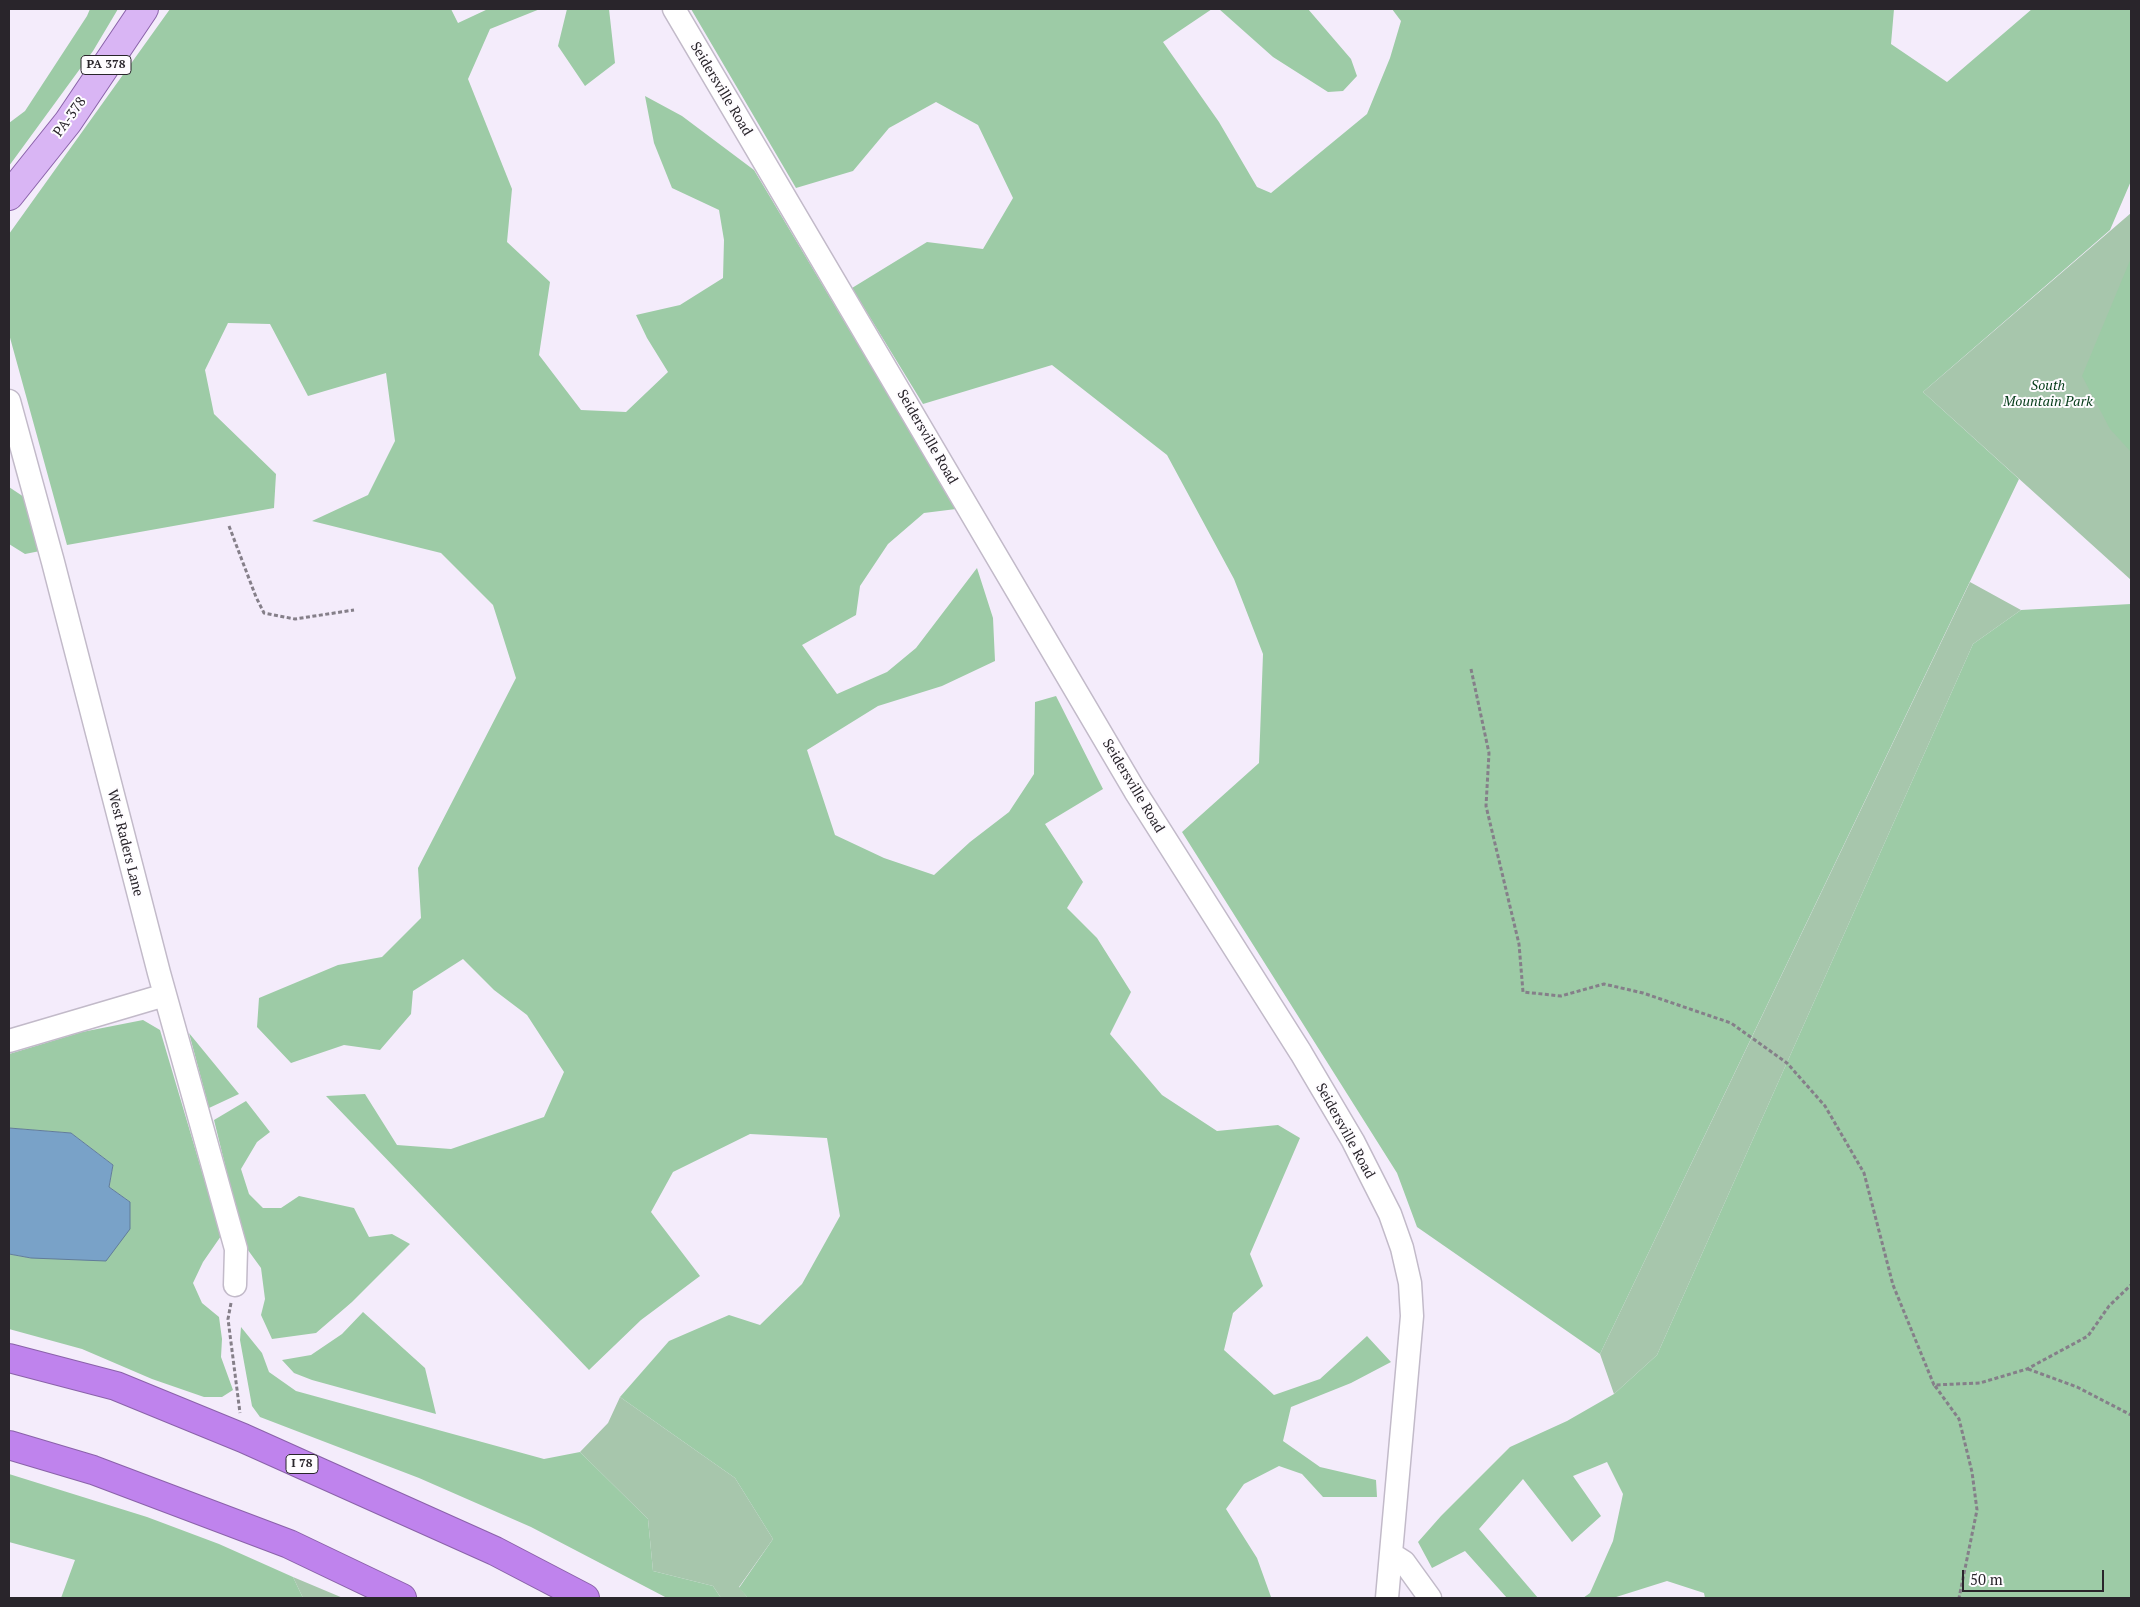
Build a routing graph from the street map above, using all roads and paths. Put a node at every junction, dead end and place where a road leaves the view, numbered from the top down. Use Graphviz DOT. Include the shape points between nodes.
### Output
graph roads {
  1 [pos="144,9"];
  2 [pos="674,9"];
  3 [pos="9,196"];
  4 [pos="9,401"];
  5 [pos="229,526"];
  6 [pos="354,610"];
  7 [pos="1471,669"];
  8 [pos="165,996"];
  9 [pos="9,1041"];
  10 [pos="235,1285"];
  11 [pos="2131,1286"];
  12 [pos="9,1358"];
  13 [pos="2027,1369"];
  14 [pos="1934,1385"];
  15 [pos="2131,1415"];
  16 [pos="243,1438"];
  17 [pos="9,1445"];
  18 [pos="1392,1555"];
  19 [pos="402,1598"];
  20 [pos="584,1598"];
  21 [pos="1387,1598"];
  22 [pos="1430,1598"];
  23 [pos="1960,1598"];
  1 -- 3 [label="main road, PA-378 / PA 378" via="68,122"];
  2 -- 18 [label="street, Seidersville Road" via="1135,791 1320,1085 1390,1214 1410,1283 1412,1316"];
  4 -- 8 [label="street, West Raders Lane"];
  5 -- 6 [label="path" via="264,613 295,619"];
  7 -- 14 [label="path" via="1489,753 1486,806 1519,944 1523,992 1561,996 1604,984 1643,993 1731,1023 1787,1063 1825,1106 1864,1174 1893,1285"];
  8 -- 9 [label="street"];
  8 -- 10 [label="street, West Raders Lane" via="236,1249"];
  10 -- 16 [label="path" via="228,1319"];
  11 -- 13 [label="path" via="2109,1306 2088,1336"];
  12 -- 16 [label="highway, I 78" via="116,1386"];
  13 -- 14 [label="path" via="1980,1383"];
  13 -- 15 [label="path" via="2077,1387"];
  14 -- 23 [label="path" via="1959,1419 1976,1501"];
  16 -- 20 [label="highway, I 78" via="495,1551"];
  17 -- 19 [label="highway" via="93,1470 289,1544"];
  18 -- 21 [label="street, Seidersville Road"];
  18 -- 22 [label="street" via="1404,1562"];
}
